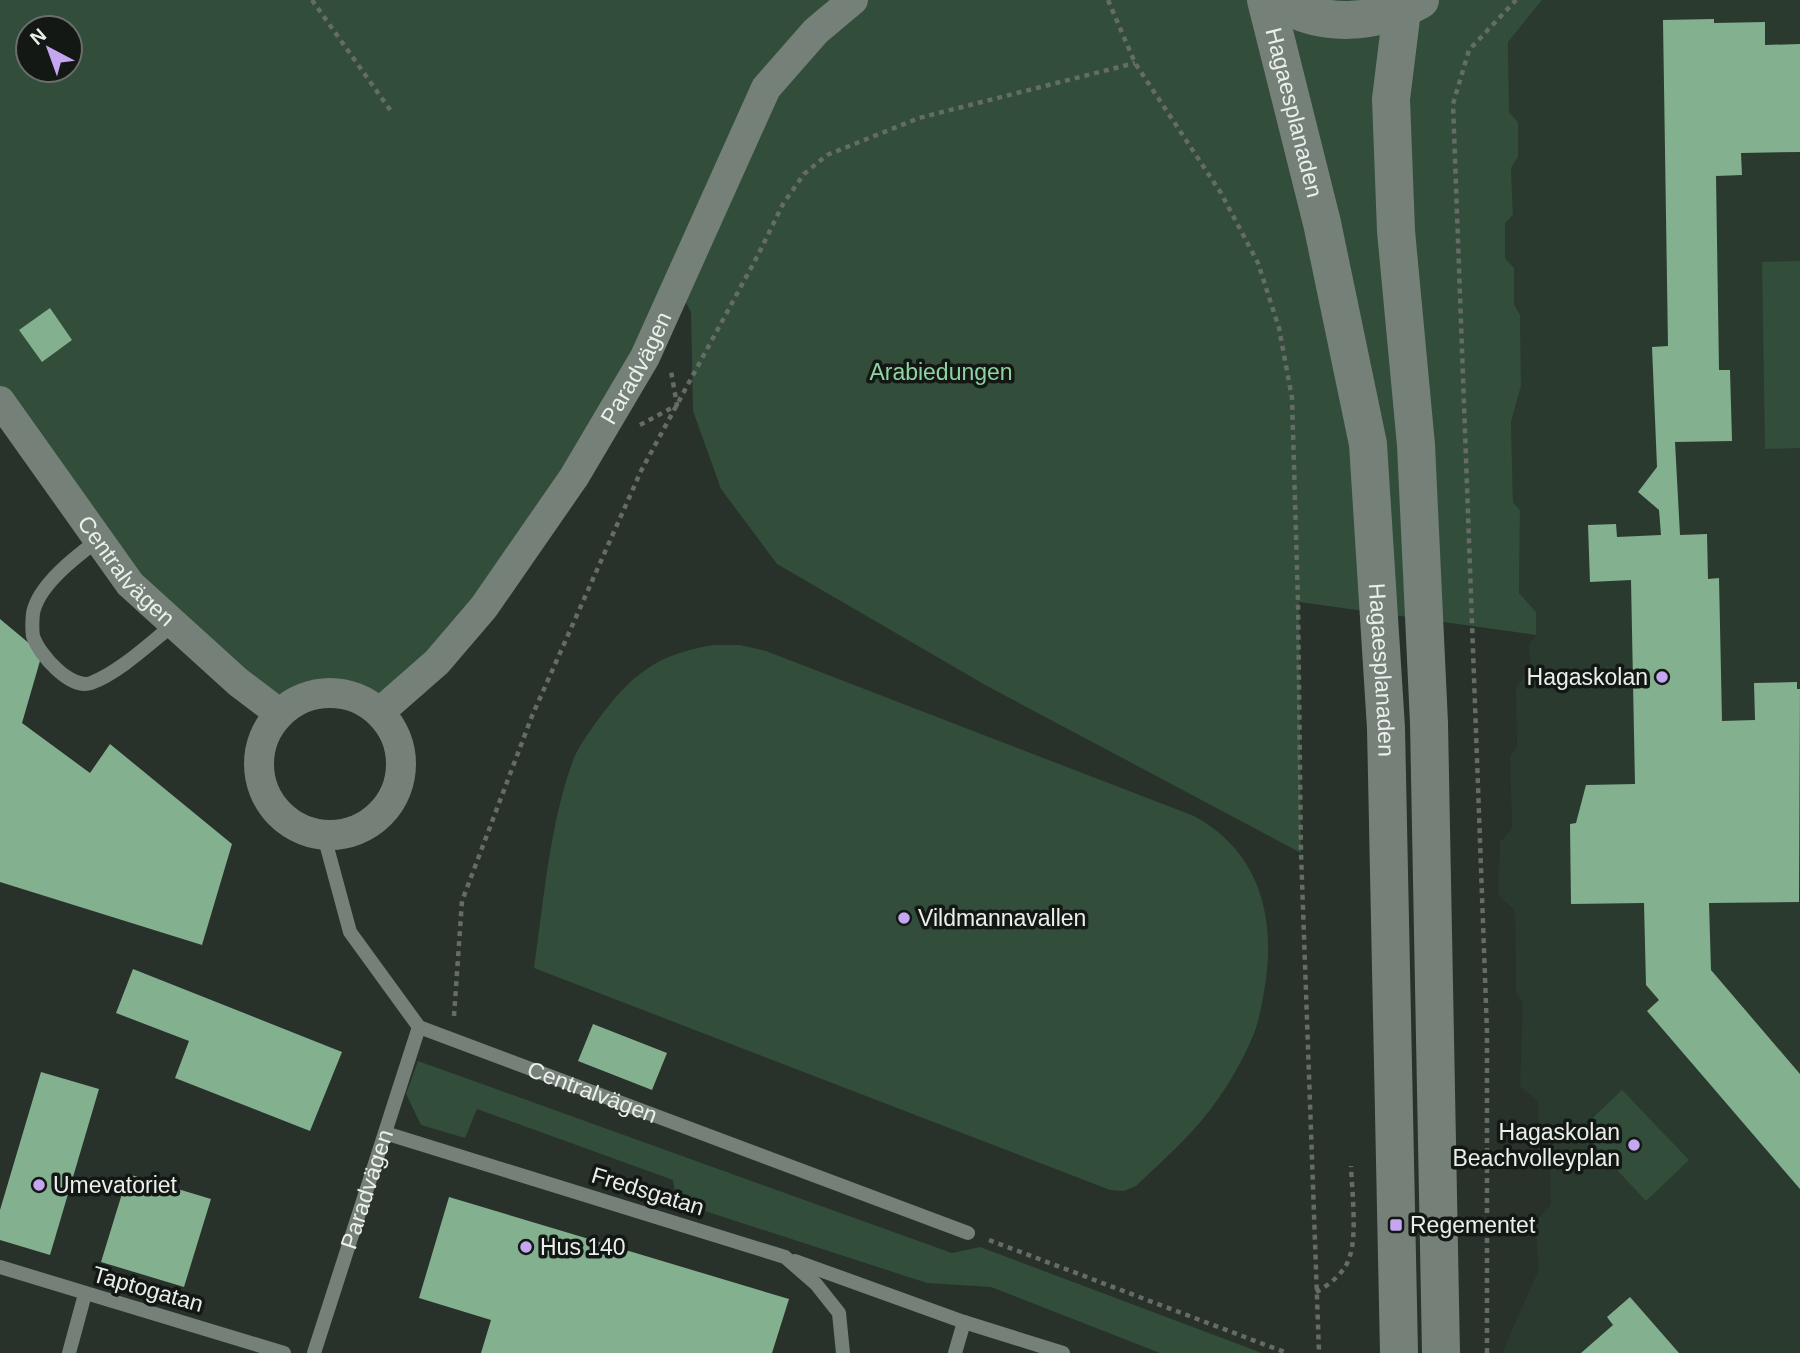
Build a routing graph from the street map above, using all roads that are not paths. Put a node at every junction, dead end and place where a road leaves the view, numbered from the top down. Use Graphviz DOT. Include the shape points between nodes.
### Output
graph roads {
  1 [pos="853,0"];
  2 [pos="1266,0"];
  3 [pos="1278,0"];
  4 [pos="1411,5"];
  5 [pos="0,401"];
  6 [pos="98,540"];
  7 [pos="174,624"];
  8 [pos="380,712"];
  9 [pos="279,713"];
  10 [pos="324,836"];
  11 [pos="419,1027"];
  12 [pos="385,1133"];
  13 [pos="968,1233"];
  14 [pos="785,1257"];
  15 [pos="0,1268"];
  16 [pos="85,1294"];
  17 [pos="964,1322"];
  18 [pos="69,1353"];
  19 [pos="284,1353"];
  20 [pos="314,1353"];
  21 [pos="843,1353"];
  22 [pos="955,1353"];
  23 [pos="1063,1353"];
  24 [pos="1399,1353"];
  25 [pos="1441,1353"];
  1 -- 8 [label="street, Paradvägen" via="816,31 766,88 645,357 575,477 484,607 437,662"];
  2 -- 24 [label="main road, Hagaesplanaden" via="1322,223 1368,444 1386,728"];
  3 -- 4 [label="main road" via="1332,20 1369,19"];
  4 -- 25 [label="main road, Hagaesplanaden" via="1391,99 1429,709"];
  5 -- 6 [label="street, Centralvägen"];
  6 -- 7 [label="street, Centralvägen" via="130,584"];
  6 -- 7 [label="lane" via="52,579 34,609 33,636 51,663 72,682 89,684"];
  7 -- 9 [label="street, Centralvägen"];
  8 -- 9 [label="street" via="356,697 324,693 299,699"];
  8 -- 10 [label="street" via="395,734 402,762 398,789 378,818 352,833"];
  9 -- 10 [label="street" via="259,752 260,780 271,806 292,825"];
  10 -- 11 [label="lane" via="350,932"];
  11 -- 12 [label="lane, Paradvägen"];
  11 -- 13 [label="lane, Centralvägen"];
  12 -- 14 [label="lane, Fredsgatan"];
  12 -- 20 [label="lane, Paradvägen"];
  14 -- 17 [label="lane"];
  14 -- 21 [label="lane, Fredsgatan" via="816,1284 839,1313"];
  15 -- 16 [label="lane, Taptogatan"];
  16 -- 18 [label="lane"];
  16 -- 19 [label="lane, Taptogatan"];
  17 -- 22 [label="lane"];
  17 -- 23 [label="lane"];
}
